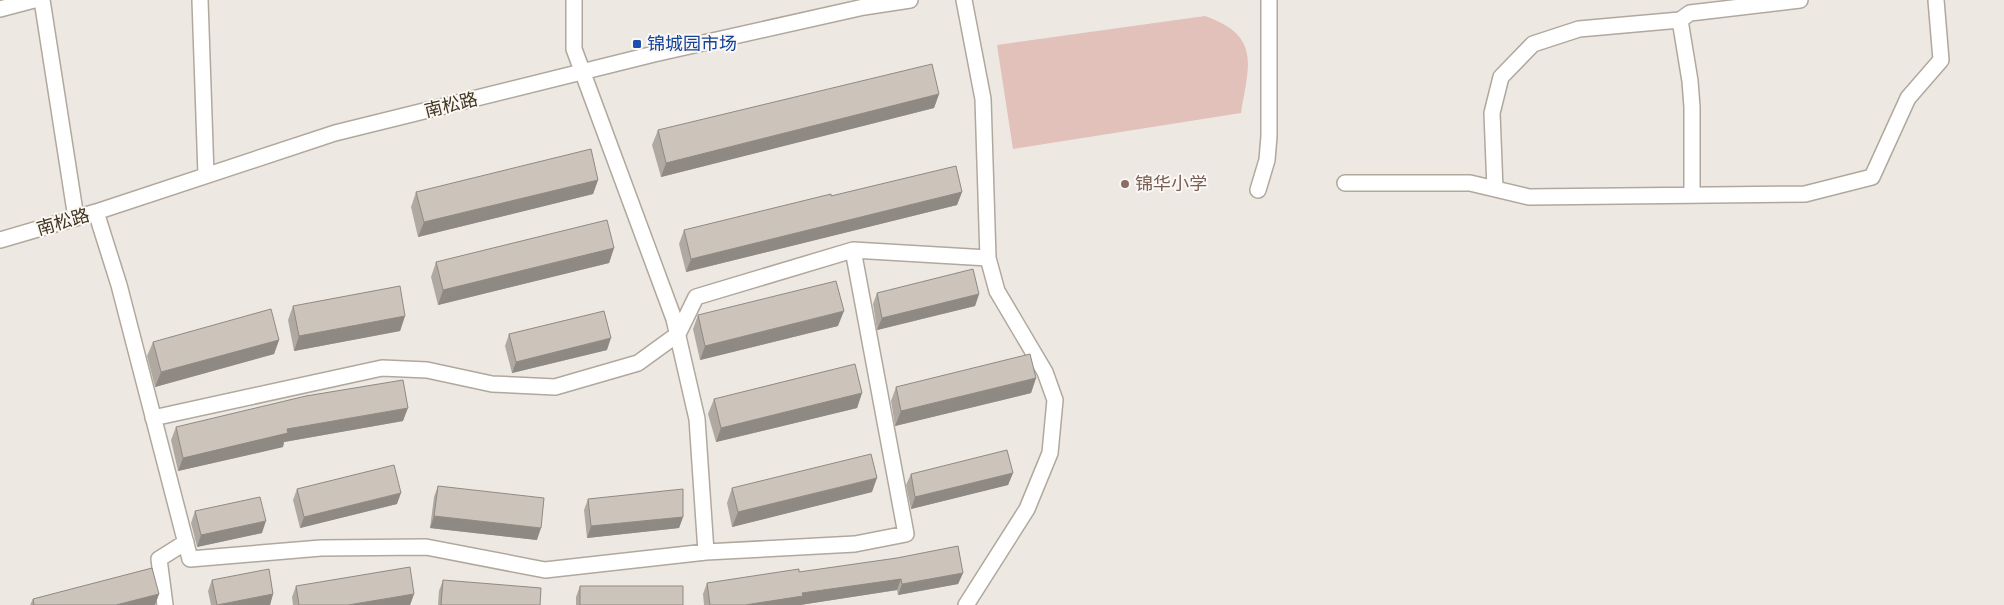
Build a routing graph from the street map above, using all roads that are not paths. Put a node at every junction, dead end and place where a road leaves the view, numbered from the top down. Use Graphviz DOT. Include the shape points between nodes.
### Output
graph roads {
  1 [pos="34,0"];
  2 [pos="42,0"];
  3 [pos="200,0"];
  4 [pos="574,0"];
  5 [pos="910,0"];
  6 [pos="964,0"];
  7 [pos="1269,0"];
  8 [pos="1800,0"];
  9 [pos="1936,0"];
  10 [pos="863,3"];
  11 [pos="0,10"];
  12 [pos="1686,11"];
  13 [pos="582,73"];
  14 [pos="206,175"];
  15 [pos="1345,183"];
  16 [pos="1495,188"];
  17 [pos="1258,190"];
  18 [pos="1692,195"];
  19 [pos="96,212"];
  20 [pos="76,218"];
  21 [pos="0,240"];
  22 [pos="853,250"];
  23 [pos="988,258"];
  24 [pos="678,334"];
  25 [pos="153,418"];
  26 [pos="186,542"];
  27 [pos="706,552"];
  28 [pos="165,605"];
  29 [pos="966,605"];
  1 -- 11 [label="street"];
  2 -- 20 [label="street"];
  3 -- 14 [label="street"];
  4 -- 13 [label="street" via="574,49"];
  5 -- 10 [label="street, 南松路"];
  6 -- 23 [label="street" via="983,99"];
  7 -- 17 [label="street" via="1269,136 1267,160"];
  8 -- 12 [label="street"];
  9 -- 18 [label="street" via="1940,60 1908,98 1872,177 1805,194"];
  10 -- 13 [label="street, 南松路"];
  12 -- 16 [label="street" via="1579,29 1533,44 1502,77 1492,113"];
  12 -- 18 [label="street" via="1692,107"];
  13 -- 14 [label="street, 南松路" via="335,133"];
  13 -- 24 [label="street"];
  14 -- 19 [label="street, 南松路"];
  15 -- 16 [label="street" via="1470,183"];
  16 -- 18 [label="street" via="1529,197"];
  19 -- 20 [label="street, 南松路"];
  19 -- 25 [label="street" via="119,284"];
  20 -- 21 [label="street, 南松路"];
  22 -- 23 [label="street"];
  22 -- 24 [label="street" via="696,297"];
  22 -- 27 [label="street" via="906,534 855,544"];
  23 -- 29 [label="street" via="997,291 1044,372 1055,400 1050,453 1027,508"];
  24 -- 25 [label="street" via="638,363 554,387 492,384 426,370 382,368"];
  24 -- 27 [label="street" via="697,419"];
  25 -- 26 [label="street"];
  26 -- 27 [label="street" via="190,559 320,548 426,547 545,570"];
  26 -- 28 [label="street" via="159,560"];
}
